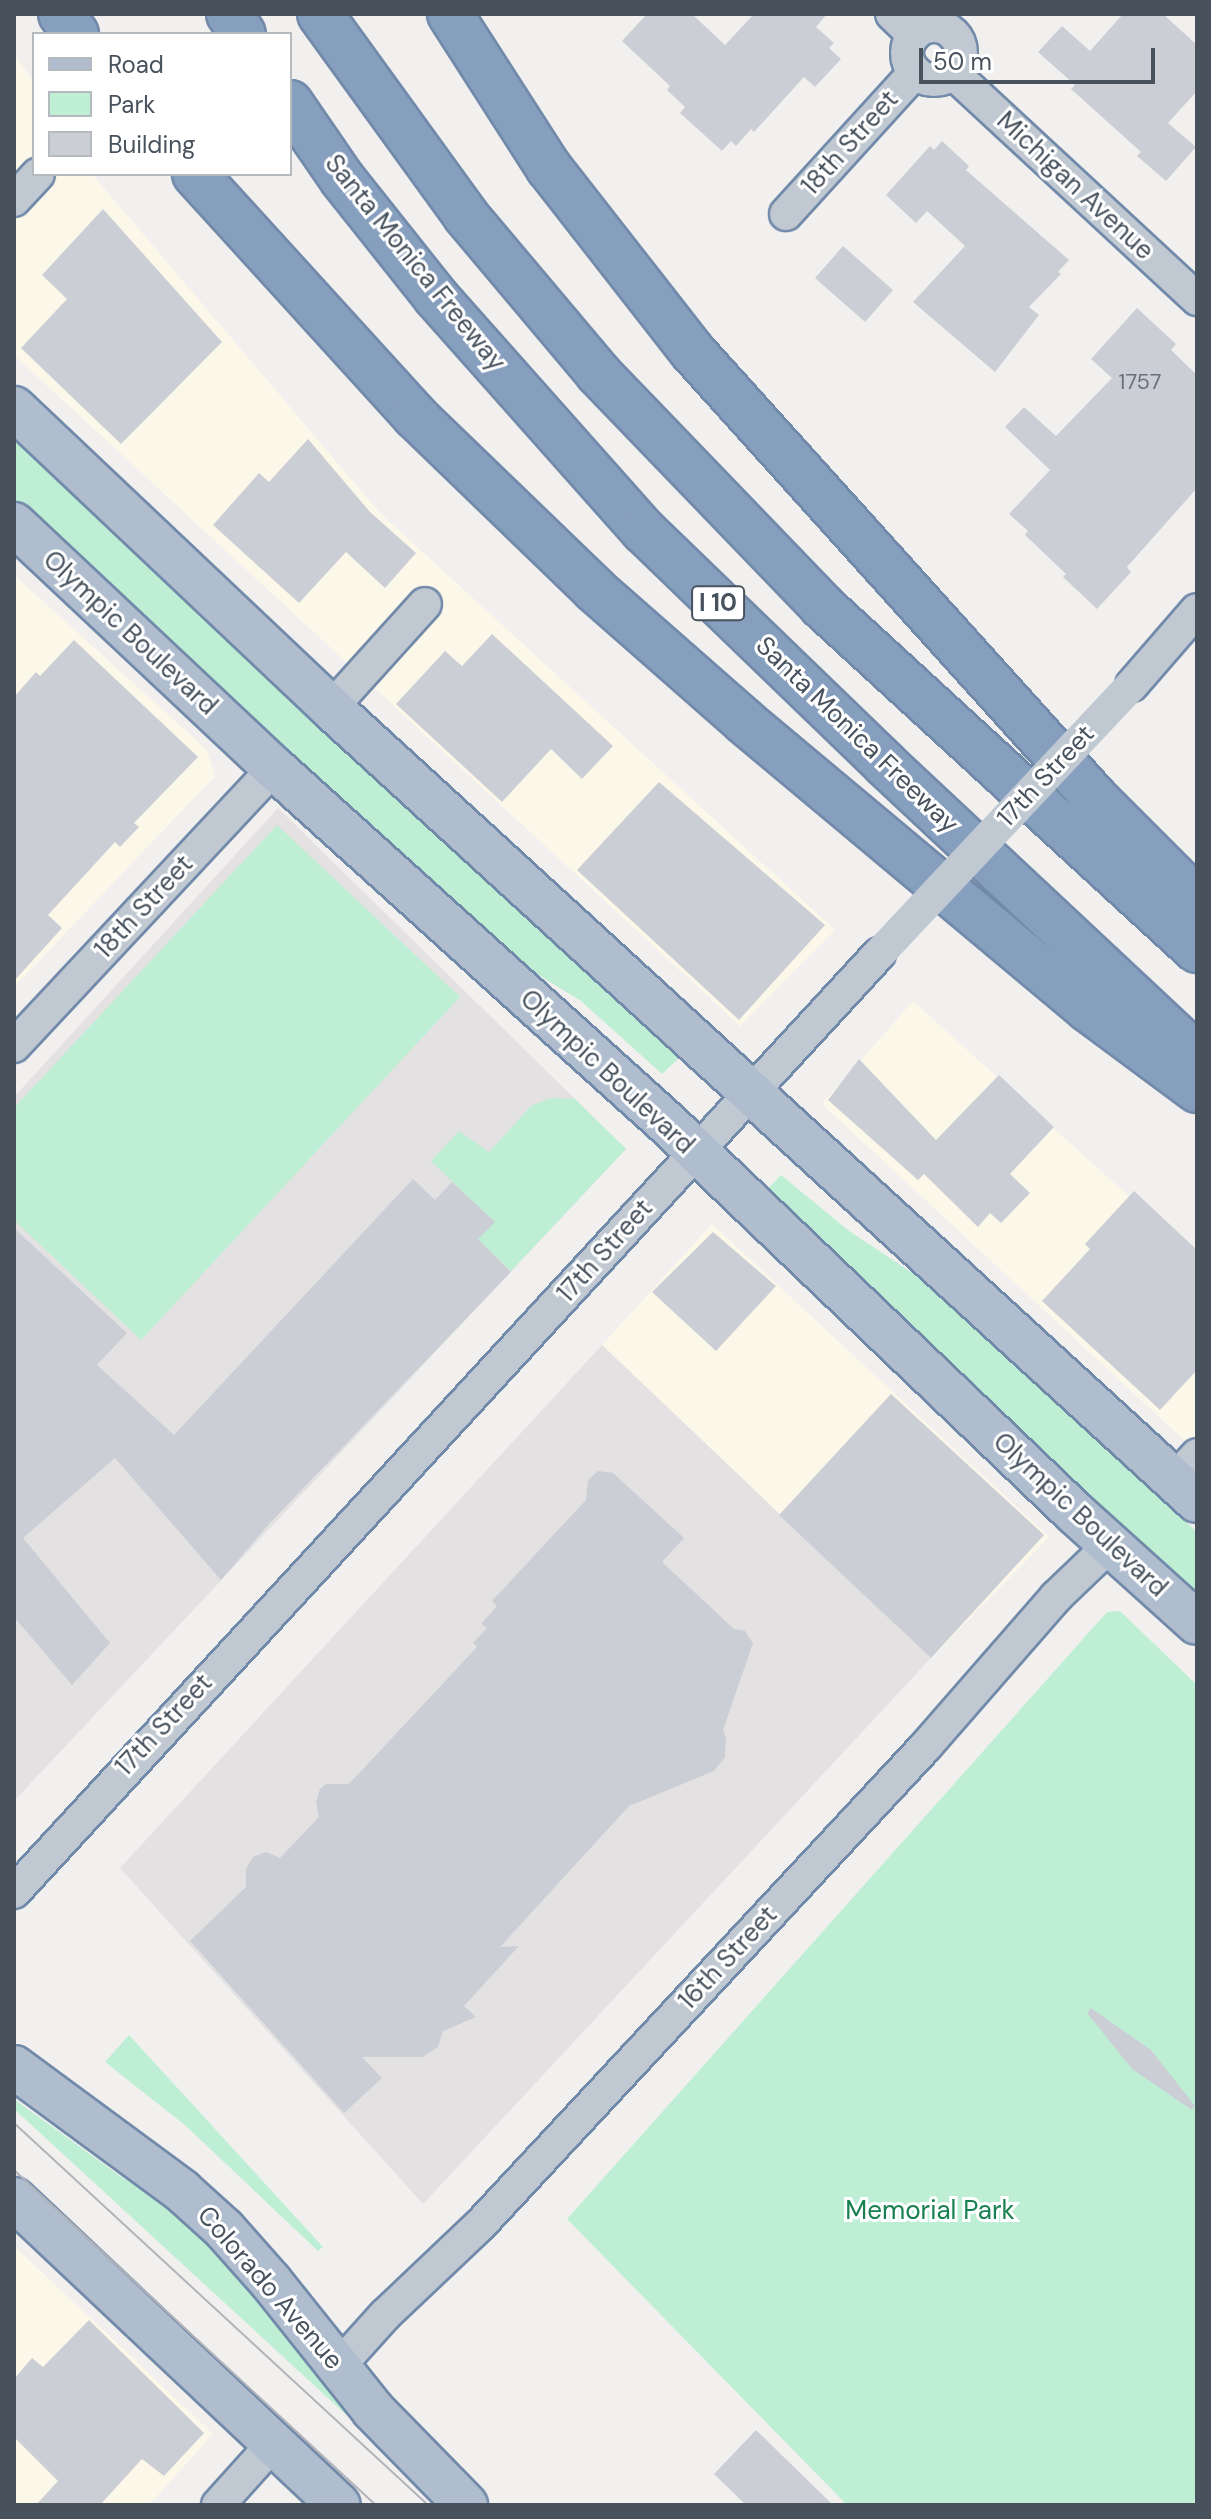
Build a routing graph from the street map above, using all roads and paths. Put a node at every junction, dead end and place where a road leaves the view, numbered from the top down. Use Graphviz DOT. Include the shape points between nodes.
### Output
graph roads {
  1 [pos="61,14"];
  2 [pos="229,14"];
  3 [pos="320,14"];
  4 [pos="450,14"];
  5 [pos="903,24"];
  6 [pos="963,24"];
  7 [pos="74,32"];
  8 [pos="242,32"];
  9 [pos="915,72"];
  10 [pos="953,73"];
  11 [pos="292,106"];
  12 [pos="36,176"];
  13 [pos="197,176"];
  14 [pos="14,200"];
  15 [pos="786,214"];
  16 [pos="1197,299"];
  17 [pos="14,408"];
  18 [pos="14,524"];
  19 [pos="425,604"];
  20 [pos="1197,610"];
  21 [pos="331,708"];
  22 [pos="274,768"];
  23 [pos="1197,900"];
  24 [pos="1197,950"];
  25 [pos="14,1046"];
  26 [pos="1197,1056"];
  27 [pos="1197,1090"];
  28 [pos="750,1091"];
  29 [pos="695,1152"];
  30 [pos="1189,1479"];
  31 [pos="1111,1544"];
  32 [pos="1197,1623"];
  33 [pos="14,1892"];
  34 [pos="14,2067"];
  35 [pos="14,2199"];
  36 [pos="339,2366"];
  37 [pos="272,2445"];
  38 [pos="218,2505"];
  39 [pos="339,2505"];
  40 [pos="466,2505"];
  1 -- 7 [label="highway"];
  2 -- 8 [label="highway"];
  3 -- 24 [label="highway, I 10" via="466,216 598,373 822,606"];
  4 -- 23 [label="highway" via="549,168 692,351 1096,799"];
  5 -- 6 [label="street"];
  5 -- 9 [label="street"];
  6 -- 10 [label="street" via="962,58"];
  9 -- 10 [label="street" via="937,81"];
  9 -- 15 [label="street, 18th Street"];
  10 -- 16 [label="street, Michigan Avenue"];
  11 -- 26 [label="highway, Santa Monica Freeway / I 10" via="436,297 644,531"];
  12 -- 14 [label="street"];
  13 -- 27 [label="highway" via="415,416 595,590 1064,990"];
  17 -- 21 [label="main road"];
  18 -- 22 [label="main road, Olympic Boulevard"];
  19 -- 21 [label="street"];
  20 -- 28 [label="street, 17th Street, bridge"];
  21 -- 28 [label="main road"];
  22 -- 25 [label="street, 18th Street"];
  22 -- 29 [label="main road, Olympic Boulevard"];
  28 -- 29 [label="street, 17th Street"];
  28 -- 30 [label="main road"];
  29 -- 31 [label="main road, Olympic Boulevard"];
  29 -- 33 [label="street, 17th Street"];
  31 -- 32 [label="main road, Olympic Boulevard"];
  31 -- 36 [label="street, 16th Street" via="1056,1597 926,1746 480,2225"];
  34 -- 36 [label="main road, Colorado Avenue" via="182,2191 261,2271"];
  35 -- 37 [label="main road"];
  36 -- 40 [label="main road, Colorado Avenue" via="373,2410"];
  37 -- 38 [label="street"];
  37 -- 39 [label="main road"];
}
